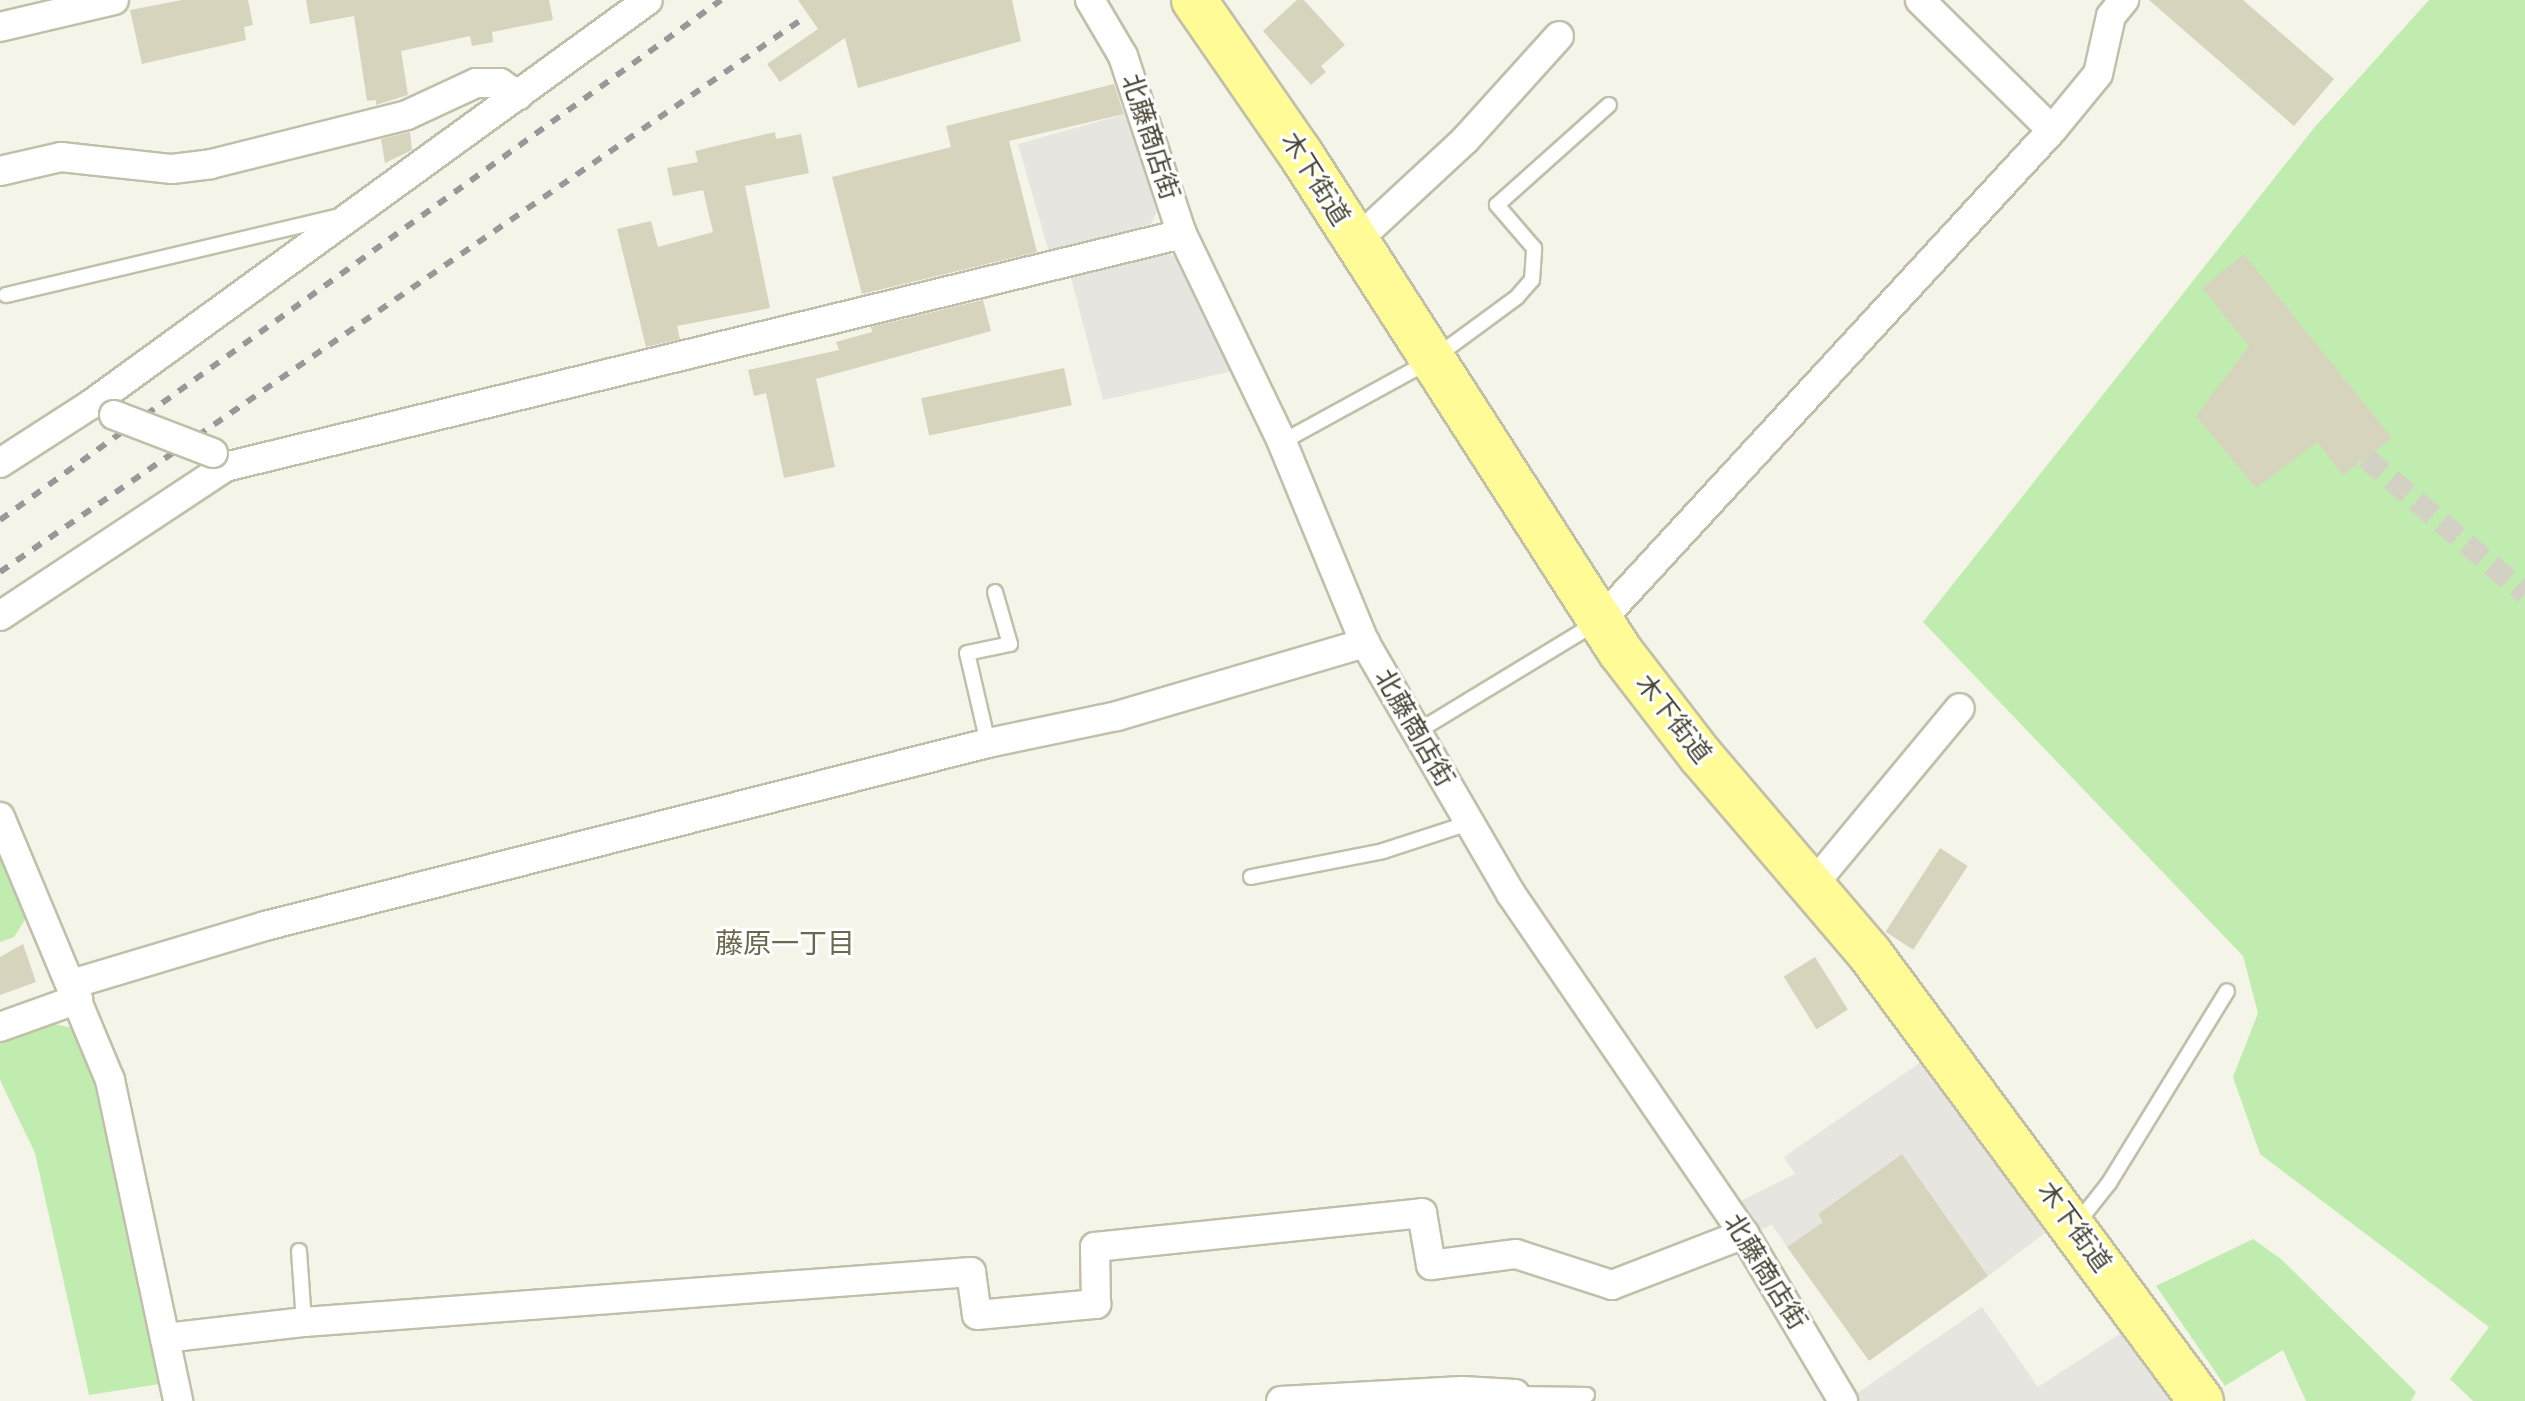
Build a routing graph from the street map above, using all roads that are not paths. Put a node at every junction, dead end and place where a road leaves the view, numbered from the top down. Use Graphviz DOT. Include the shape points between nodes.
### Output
graph roads {
  1 [pos="114,0"];
  2 [pos="648,0"];
  3 [pos="1090,0"];
  4 [pos="1920,0"];
  5 [pos="2124,0"];
  6 [pos="1198,2"];
  7 [pos="0,27"];
  8 [pos="1559,36"];
  9 [pos="518,95"];
  10 [pos="1609,105"];
  11 [pos="2052,130"];
  12 [pos="0,171"];
  13 [pos="361,211"];
  14 [pos="1182,234"];
  15 [pos="1355,242"];
  16 [pos="6,295"];
  17 [pos="1430,361"];
  18 [pos="102,410"];
  19 [pos="1282,442"];
  20 [pos="219,460"];
  21 [pos="0,463"];
  22 [pos="995,592"];
  23 [pos="0,616"];
  24 [pos="1599,622"];
  25 [pos="1365,643"];
  26 [pos="1960,708"];
  27 [pos="1415,733"];
  28 [pos="988,743"];
  29 [pos="0,817"];
  30 [pos="1469,823"];
  31 [pos="1251,877"];
  32 [pos="1812,886"];
  33 [pos="2227,991"];
  34 [pos="75,992"];
  35 [pos="0,1027"];
  36 [pos="2075,1227"];
  37 [pos="1744,1234"];
  38 [pos="299,1251"];
  39 [pos="304,1322"];
  40 [pos="165,1338"];
  41 [pos="1587,1395"];
  42 [pos="1515,1397"];
  43 [pos="178,1401"];
  44 [pos="1281,1401"];
  45 [pos="1843,1401"];
  46 [pos="2201,1401"];
  1 -- 7 [label="street"];
  2 -- 9 [label="street"];
  3 -- 14 [label="street, 北藤商店街" via="1123,56"];
  4 -- 11 [label="street"];
  5 -- 11 [label="street" via="2111,16 2098,74"];
  6 -- 15 [label="main road, 木下街道"];
  8 -- 15 [label="street" via="1465,140"];
  9 -- 12 [label="street" via="500,83 476,83 407,115 211,164 172,169 61,157"];
  9 -- 13 [label="street"];
  10 -- 17 [label="lane" via="1497,205 1534,248 1532,280 1487,322"];
  11 -- 24 [label="street"];
  13 -- 16 [label="lane"];
  13 -- 18 [label="street"];
  14 -- 19 [label="street, 北藤商店街"];
  14 -- 20 [label="street"];
  15 -- 17 [label="main road, 木下街道"];
  17 -- 19 [label="lane"];
  17 -- 24 [label="main road, 木下街道"];
  18 -- 20 [label="street, bridge"];
  18 -- 21 [label="street"];
  19 -- 25 [label="street, 北藤商店街"];
  20 -- 23 [label="street"];
  22 -- 28 [label="lane" via="1010,644 967,653"];
  24 -- 27 [label="lane"];
  24 -- 32 [label="main road, 木下街道" via="1701,756"];
  25 -- 27 [label="street, 北藤商店街"];
  25 -- 28 [label="street" via="1117,716"];
  26 -- 32 [label="street"];
  27 -- 30 [label="street, 北藤商店街"];
  28 -- 34 [label="street" via="265,926"];
  29 -- 34 [label="street"];
  30 -- 31 [label="lane" via="1383,851"];
  30 -- 37 [label="street, 北藤商店街" via="1511,894"];
  32 -- 36 [label="main road, 木下街道" via="1957,1067"];
  33 -- 36 [label="lane" via="2109,1183"];
  34 -- 35 [label="street"];
  34 -- 40 [label="street" via="110,1080"];
  36 -- 46 [label="main road, 木下街道"];
  37 -- 39 [label="street" via="1612,1285 1516,1254 1431,1265 1422,1213 1095,1247 1096,1304 977,1315 971,1272"];
  37 -- 45 [label="street, 北藤商店街"];
  38 -- 39 [label="lane"];
  39 -- 40 [label="street"];
  40 -- 43 [label="street"];
  41 -- 42 [label="lane"];
  42 -- 44 [label="street" via="1462,1391"];
}
